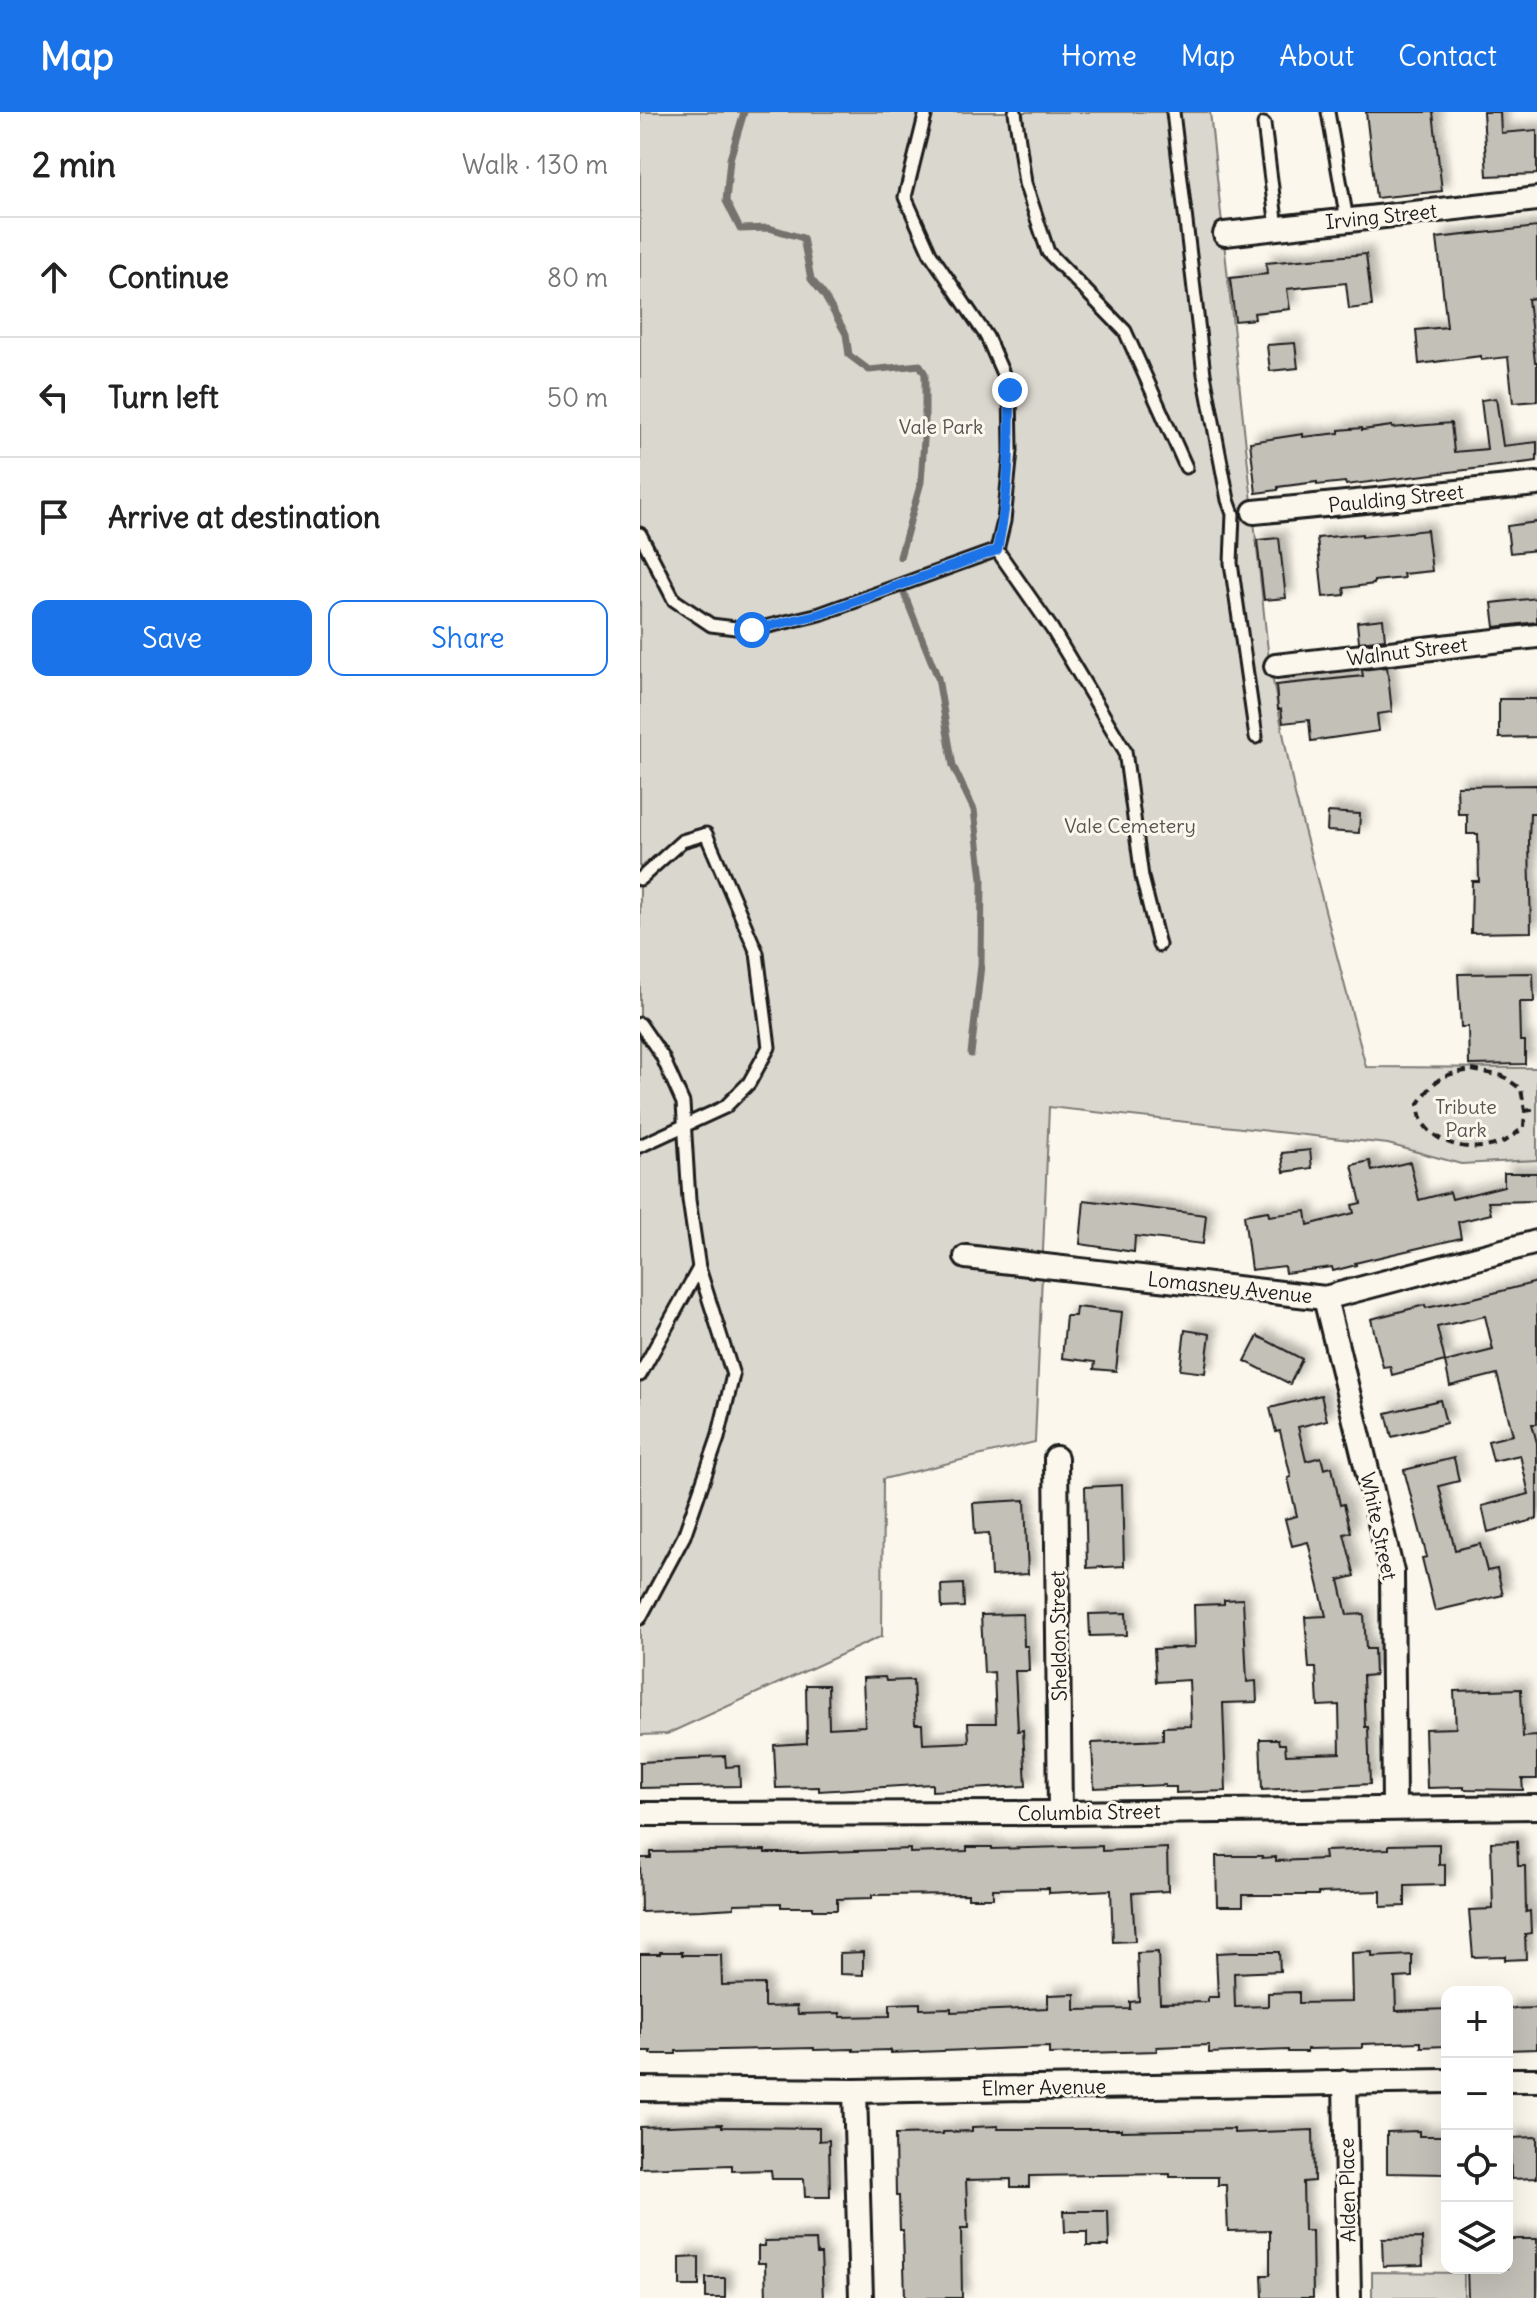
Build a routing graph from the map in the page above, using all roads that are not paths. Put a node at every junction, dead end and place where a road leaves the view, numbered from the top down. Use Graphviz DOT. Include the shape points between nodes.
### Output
graph roads {
  1 [pos="926,112"];
  2 [pos="1015,112"];
  3 [pos="1173,112"];
  4 [pos="1328,112"];
  5 [pos="1264,124"];
  6 [pos="1537,199"];
  7 [pos="1347,220"];
  8 [pos="1277,228"];
  9 [pos="1225,234"];
  10 [pos="1186,467"];
  11 [pos="1537,484"];
  12 [pos="1254,512"];
  13 [pos="640,534"];
  14 [pos="997,550"];
  15 [pos="1537,636"];
  16 [pos="1276,666"];
  17 [pos="1256,737"];
  18 [pos="640,879"];
  19 [pos="1159,945"];
  20 [pos="640,1024"];
  21 [pos="684,1124"];
  22 [pos="640,1146"];
  23 [pos="1537,1242"];
  24 [pos="966,1257"];
  25 [pos="699,1268"];
  26 [pos="1325,1298"];
  27 [pos="640,1375"];
  28 [pos="1056,1458"];
  29 [pos="640,1618"];
  30 [pos="1394,1807"];
  31 [pos="1537,1807"];
  32 [pos="1060,1813"];
  33 [pos="640,1814"];
  34 [pos="1513,2080"];
  35 [pos="1537,2080"];
  36 [pos="1441,2081"];
  37 [pos="1345,2082"];
  38 [pos="640,2089"];
  39 [pos="855,2091"];
  40 [pos="861,2298"];
  41 [pos="1349,2298"];
  1 -- 14 [label="lane" via="905,197 930,253 987,337 1010,390 1011,451"];
  2 -- 10 [label="lane" via="1025,183 1048,252 1125,331"];
  3 -- 17 [label="lane" via="1204,374 1233,514 1231,563"];
  4 -- 7 [label="lane"];
  5 -- 8 [label="lane"];
  6 -- 7 [label="street, Irving Street"];
  7 -- 8 [label="street, Irving Street"];
  8 -- 9 [label="street, Irving Street"];
  11 -- 12 [label="street, Paulding Street"];
  13 -- 14 [label="lane" via="674,600 711,625 752,630 820,614"];
  14 -- 19 [label="lane" via="1125,751 1142,877"];
  15 -- 16 [label="street, Walnut Street"];
  18 -- 21 [label="lane" via="682,841 706,834 757,953 769,1047 749,1083 725,1107"];
  20 -- 21 [label="lane" via="662,1056 683,1103"];
  21 -- 22 [label="lane"];
  21 -- 25 [label="lane"];
  23 -- 26 [label="street, Lomasney Avenue"];
  24 -- 26 [label="street, Lomasney Avenue"];
  25 -- 27 [label="lane"];
  25 -- 29 [label="lane" via="733,1375 684,1536"];
  26 -- 30 [label="street, White Street" via="1392,1572"];
  28 -- 32 [label="street, Sheldon Street"];
  30 -- 31 [label="street, Columbia Street"];
  30 -- 32 [label="street, Columbia Street"];
  32 -- 33 [label="street, Columbia Street"];
  34 -- 35 [label="street"];
  36 -- 37 [label="street, Elmer Avenue"];
  37 -- 39 [label="street, Elmer Avenue"];
  37 -- 41 [label="street, Alden Place"];
  38 -- 39 [label="street, Elmer Avenue"];
  39 -- 40 [label="street"];
}
